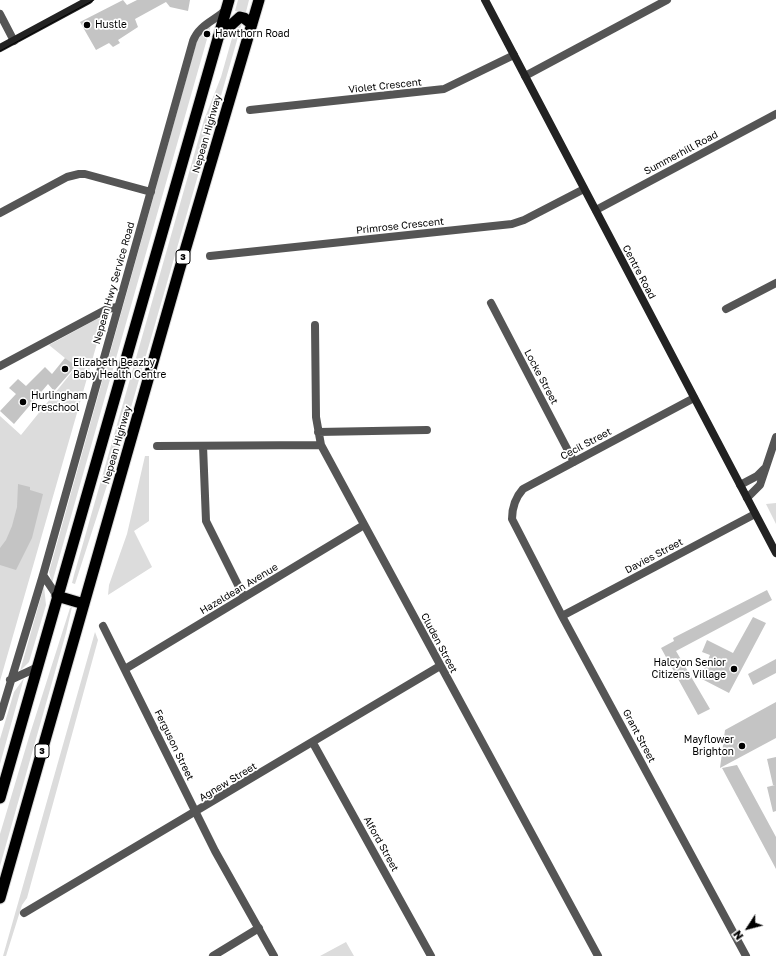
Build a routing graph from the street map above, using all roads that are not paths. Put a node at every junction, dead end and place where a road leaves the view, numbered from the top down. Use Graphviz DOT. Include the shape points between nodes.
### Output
graph roads {
  1 [pos="90,0"];
  2 [pos="259,0"];
  3 [pos="485,0"];
  4 [pos="666,0"];
  5 [pos="652,4"];
  6 [pos="227,5"];
  7 [pos="0,14"];
  8 [pos="252,24"];
  9 [pos="218,37"];
  10 [pos="14,41"];
  11 [pos="0,48"];
  12 [pos="514,55"];
  13 [pos="525,76"];
  14 [pos="250,110"];
  15 [pos="776,114"];
  16 [pos="584,189"];
  17 [pos="151,192"];
  18 [pos="596,210"];
  19 [pos="0,213"];
  20 [pos="210,256"];
  21 [pos="776,283"];
  22 [pos="490,303"];
  23 [pos="117,307"];
  24 [pos="726,309"];
  25 [pos="315,325"];
  26 [pos="0,366"];
  27 [pos="694,398"];
  28 [pos="427,430"];
  29 [pos="318,432"];
  30 [pos="776,437"];
  31 [pos="321,445"];
  32 [pos="157,446"];
  33 [pos="203,446"];
  34 [pos="574,462"];
  35 [pos="764,469"];
  36 [pos="740,485"];
  37 [pos="747,498"];
  38 [pos="755,514"];
  39 [pos="364,525"];
  40 [pos="515,526"];
  41 [pos="776,553"];
  42 [pos="43,575"];
  43 [pos="57,596"];
  44 [pos="244,597"];
  45 [pos="84,604"];
  46 [pos="562,616"];
  47 [pos="103,626"];
  48 [pos="440,666"];
  49 [pos="36,668"];
  50 [pos="125,669"];
  51 [pos="10,680"];
  52 [pos="0,717"];
  53 [pos="313,743"];
  54 [pos="0,798"];
  55 [pos="196,812"];
  56 [pos="0,898"];
  57 [pos="24,913"];
  58 [pos="259,928"];
  59 [pos="213,956"];
  60 [pos="274,956"];
  61 [pos="431,956"];
  62 [pos="598,956"];
  63 [pos="746,956"];
  1 -- 10 [label="main road"];
  2 -- 8 [label="highway, Nepean Highway / 3"];
  3 -- 12 [label="main road, Centre Road"];
  4 -- 5 [label="street"];
  5 -- 13 [label="street"];
  6 -- 9 [label="highway, Nepean Highway"];
  6 -- 17 [label="street, Nepean Hwy Service Road" via="204,25 194,38"];
  7 -- 10 [label="street"];
  8 -- 9 [label="highway" via="241,17"];
  8 -- 45 [label="highway, Nepean Highway / 3"];
  9 -- 43 [label="highway, Nepean Highway"];
  10 -- 11 [label="main road"];
  12 -- 13 [label="main road, Centre Road"];
  12 -- 14 [label="street, Violet Crescent" via="444,89"];
  13 -- 16 [label="main road, Centre Road"];
  15 -- 18 [label="street, Summerhill Road"];
  16 -- 18 [label="main road, Centre Road"];
  16 -- 20 [label="street, Primrose Crescent" via="512,224"];
  17 -- 19 [label="street" via="79,174 67,177"];
  17 -- 23 [label="street, Nepean Hwy Service Road"];
  18 -- 27 [label="main road, Centre Road"];
  21 -- 24 [label="street"];
  22 -- 34 [label="street, Locke Street"];
  23 -- 26 [label="street" via="107,309"];
  23 -- 42 [label="street, Nepean Hwy Service Road"];
  25 -- 29 [label="street, Cluden Street"];
  27 -- 34 [label="street, Cecil Street"];
  27 -- 36 [label="main road, Centre Road"];
  28 -- 29 [label="street"];
  29 -- 31 [label="street, Cluden Street"];
  30 -- 35 [label="street"];
  31 -- 33 [label="street"];
  31 -- 39 [label="street, Cluden Street"];
  32 -- 33 [label="street"];
  33 -- 44 [label="street" via="206,521"];
  34 -- 40 [label="street, Cecil Street" via="520,493 512,512"];
  35 -- 36 [label="street"];
  35 -- 37 [label="street" via="760,485"];
  36 -- 37 [label="main road, Centre Road"];
  37 -- 38 [label="main road, Centre Road"];
  38 -- 41 [label="main road, Centre Road"];
  38 -- 46 [label="street, Davies Street"];
  39 -- 44 [label="street, Hazeldean Avenue"];
  39 -- 48 [label="street, Cluden Street"];
  40 -- 46 [label="street, Grant Street"];
  42 -- 43 [label="street"];
  42 -- 51 [label="street, Nepean Hwy Service Road"];
  43 -- 45 [label="highway"];
  43 -- 49 [label="highway, Nepean Highway"];
  44 -- 50 [label="street, Hazeldean Avenue"];
  45 -- 56 [label="highway, Nepean Highway / 3"];
  46 -- 63 [label="street, Grant Street"];
  47 -- 50 [label="street, Ferguson Street"];
  48 -- 53 [label="street, Agnew Street"];
  48 -- 62 [label="street, Cluden Street"];
  49 -- 51 [label="street"];
  49 -- 54 [label="highway, Nepean Highway"];
  50 -- 55 [label="street, Ferguson Street"];
  51 -- 52 [label="street, Nepean Hwy Service Road"];
  53 -- 55 [label="street, Agnew Street"];
  53 -- 61 [label="street, Alford Street"];
  55 -- 57 [label="street, Agnew Street"];
  55 -- 58 [label="street, Ferguson Street"];
  58 -- 59 [label="street"];
  58 -- 60 [label="street, Ferguson Street"];
}
